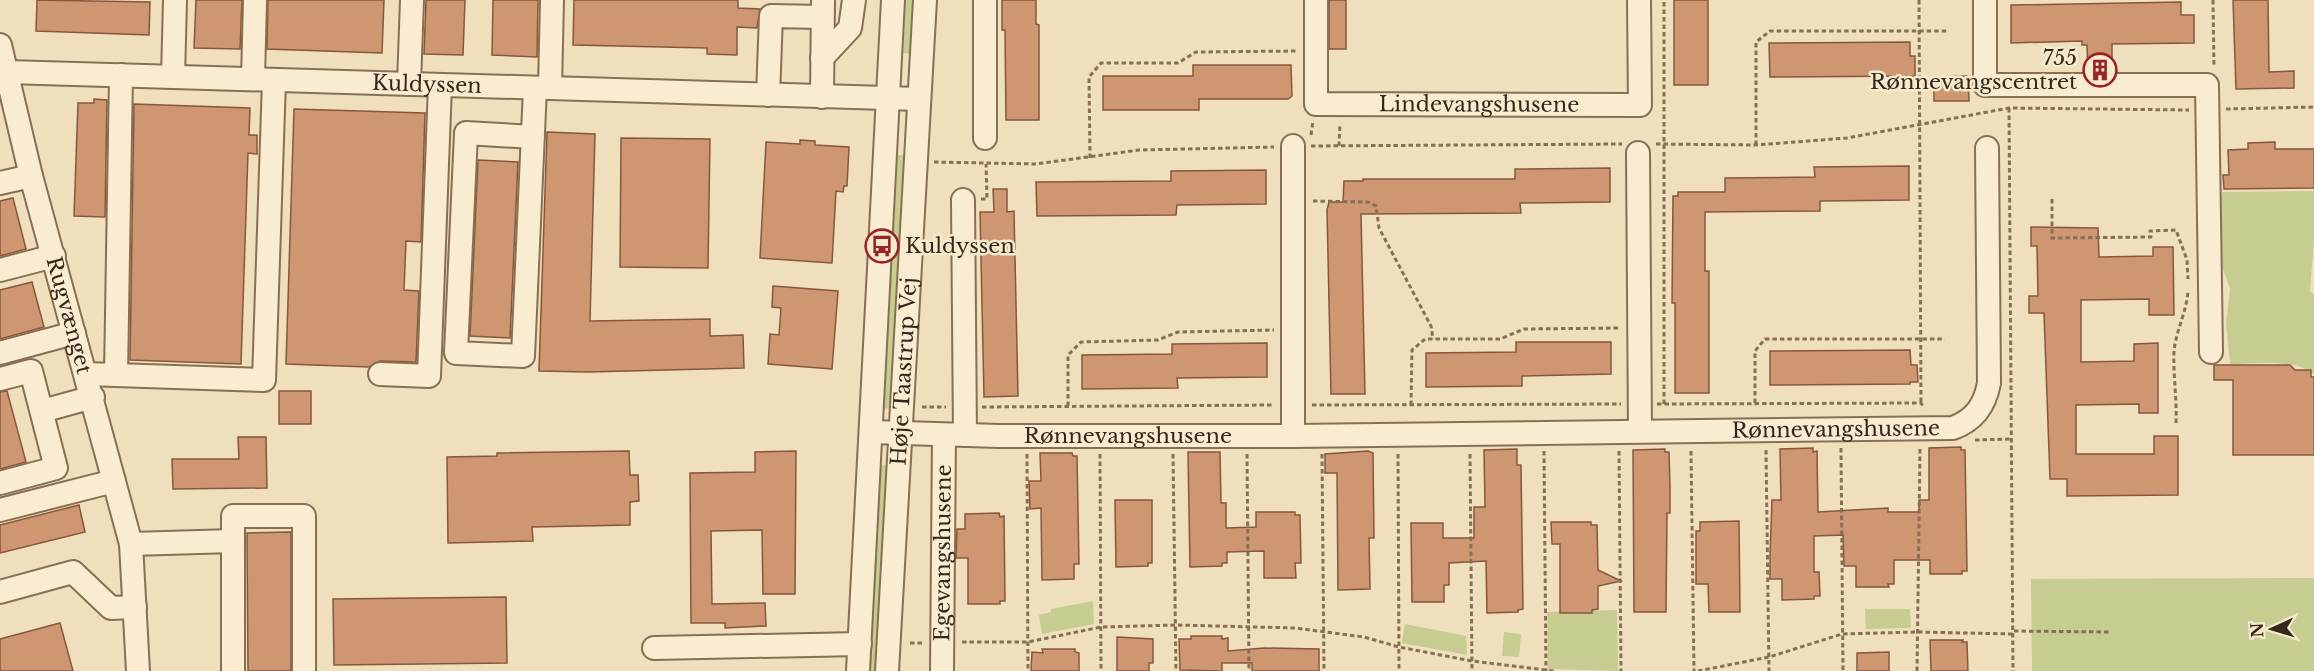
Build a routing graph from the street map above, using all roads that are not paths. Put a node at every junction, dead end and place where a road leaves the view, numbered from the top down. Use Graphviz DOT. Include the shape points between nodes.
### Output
graph roads {
  1 [pos="175,0"];
  2 [pos="255,0"];
  3 [pos="412,0"];
  4 [pos="552,0"];
  5 [pos="854,0"];
  6 [pos="893,0"];
  7 [pos="925,0"];
  8 [pos="985,0"];
  9 [pos="1316,0"];
  10 [pos="1639,0"];
  11 [pos="1985,0"];
  12 [pos="823,9"];
  13 [pos="0,45"];
  14 [pos="822,58"];
  15 [pos="7,72"];
  16 [pos="121,75"];
  17 [pos="173,77"];
  18 [pos="264,80"];
  19 [pos="409,84"];
  20 [pos="440,85"];
  21 [pos="542,88"];
  22 [pos="768,95"];
  23 [pos="822,97"];
  24 [pos="888,98"];
  25 [pos="919,99"];
  26 [pos="8,108"];
  27 [pos="533,137"];
  28 [pos="986,138"];
  29 [pos="1293,146"];
  30 [pos="1637,147"];
  31 [pos="1987,148"];
  32 [pos="30,176"];
  33 [pos="0,183"];
  34 [pos="963,200"];
  35 [pos="54,256"];
  36 [pos="0,270"];
  37 [pos="74,333"];
  38 [pos="2211,352"];
  39 [pos="0,353"];
  40 [pos="86,374"];
  41 [pos="380,374"];
  42 [pos="116,375"];
  43 [pos="0,379"];
  44 [pos="93,397"];
  45 [pos="42,411"];
  46 [pos="1629,431"];
  47 [pos="872,432"];
  48 [pos="900,433"];
  49 [pos="954,435"];
  50 [pos="1293,436"];
  51 [pos="114,481"];
  52 [pos="0,483"];
  53 [pos="0,510"];
  54 [pos="233,541"];
  55 [pos="131,544"];
  56 [pos="0,592"];
  57 [pos="134,597"];
  58 [pos="860,644"];
  59 [pos="654,648"];
  60 [pos="138,671"];
  61 [pos="233,671"];
  62 [pos="304,671"];
  63 [pos="858,671"];
  64 [pos="887,671"];
  65 [pos="942,671"];
  1 -- 17 [label="street"];
  2 -- 18 [label="street"];
  3 -- 19 [label="street"];
  4 -- 21 [label="street"];
  5 -- 14 [label="street" via="850,28"];
  6 -- 24 [label="street, Høje Taastrup Vej"];
  7 -- 25 [label="street, Høje Taastrup Vej"];
  8 -- 28 [label="street"];
  9 -- 10 [label="street, Lindevangshusene" via="1316,104 1640,105"];
  11 -- 38 [label="street" via="1985,86 2207,86"];
  12 -- 14 [label="street"];
  12 -- 22 [label="street" via="771,16"];
  13 -- 15 [label="street, Rugvænget"];
  14 -- 23 [label="street"];
  15 -- 16 [label="street, Kuldyssen"];
  15 -- 26 [label="street, Rugvænget"];
  16 -- 17 [label="street, Kuldyssen"];
  16 -- 42 [label="street"];
  17 -- 18 [label="street, Kuldyssen"];
  18 -- 19 [label="street, Kuldyssen"];
  18 -- 42 [label="street" via="264,380"];
  19 -- 20 [label="street, Kuldyssen"];
  20 -- 21 [label="street, Kuldyssen"];
  20 -- 41 [label="street" via="429,376"];
  21 -- 22 [label="street, Kuldyssen"];
  21 -- 27 [label="street"];
  22 -- 23 [label="street, Kuldyssen"];
  23 -- 24 [label="street, Kuldyssen"];
  24 -- 25 [label="street, Kuldyssen"];
  24 -- 47 [label="street, Høje Taastrup Vej"];
  25 -- 48 [label="street, Høje Taastrup Vej"];
  26 -- 32 [label="street, Rugvænget"];
  27 -- 27 [label="street" via="522,356 456,353 466,134"];
  29 -- 50 [label="street"];
  30 -- 46 [label="street" via="1640,404"];
  31 -- 46 [label="street, Rønnevangshusene" via="1989,383 1983,404 1971,419 1953,428 1930,429"];
  32 -- 33 [label="street"];
  32 -- 35 [label="street, Rugvænget"];
  34 -- 49 [label="street" via="965,407"];
  35 -- 36 [label="street"];
  35 -- 37 [label="street, Rugvænget"];
  37 -- 39 [label="street"];
  37 -- 40 [label="street, Rugvænget"];
  40 -- 42 [label="street"];
  40 -- 44 [label="street, Rugvænget"];
  43 -- 45 [label="street" via="31,371"];
  44 -- 45 [label="street"];
  44 -- 51 [label="street, Rugvænget"];
  45 -- 52 [label="street" via="56,468"];
  46 -- 50 [label="street, Rønnevangshusene"];
  47 -- 48 [label="street, Rønnevangshusene"];
  47 -- 58 [label="street, Høje Taastrup Vej"];
  48 -- 49 [label="street, Rønnevangshusene"];
  48 -- 64 [label="street, Høje Taastrup Vej"];
  49 -- 50 [label="street, Rønnevangshusene"];
  49 -- 65 [label="street, Egevangshusene"];
  51 -- 53 [label="street"];
  51 -- 55 [label="street, Rugvænget"];
  54 -- 55 [label="street"];
  54 -- 61 [label="street"];
  54 -- 62 [label="street" via="233,516 304,516"];
  55 -- 57 [label="street, Rugvænget"];
  56 -- 57 [label="street" via="73,572 111,608"];
  57 -- 60 [label="street, Rugvænget"];
  58 -- 59 [label="street"];
  58 -- 63 [label="street, Høje Taastrup Vej"];
}
